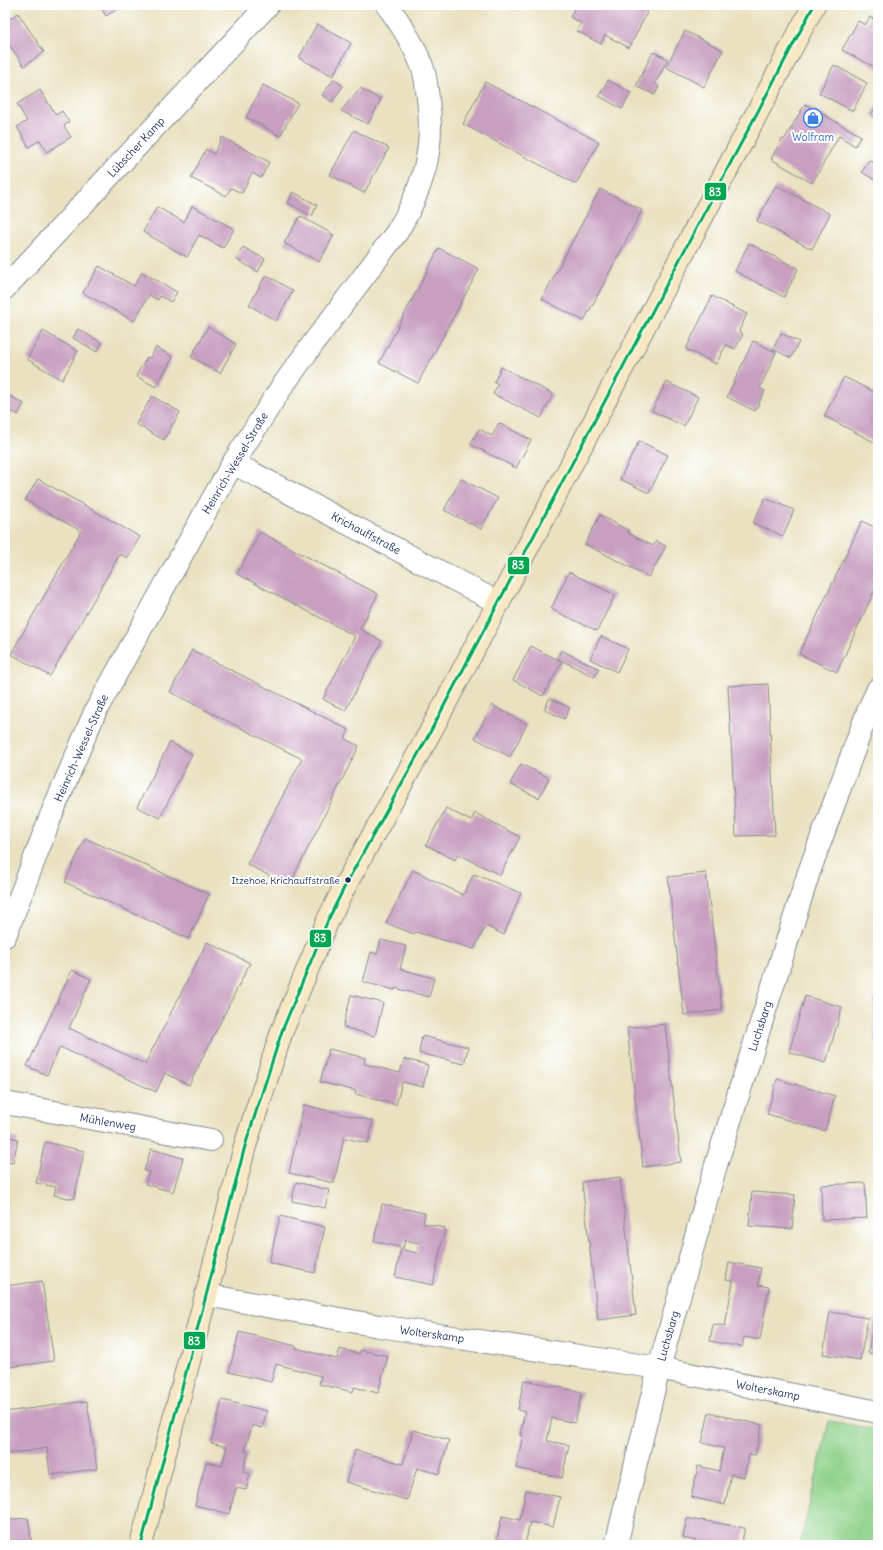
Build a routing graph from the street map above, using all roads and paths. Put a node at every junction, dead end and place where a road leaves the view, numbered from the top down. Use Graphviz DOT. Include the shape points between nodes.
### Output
graph roads {
  1 [pos="268,5"];
  2 [pos="387,5"];
  3 [pos="814,5"];
  4 [pos="5,288"];
  5 [pos="233,463"];
  6 [pos="499,602"];
  7 [pos="878,689"];
  8 [pos="873,712"];
  9 [pos="5,936"];
  10 [pos="5,1104"];
  11 [pos="211,1140"];
  12 [pos="206,1295"];
  13 [pos="659,1368"];
  14 [pos="878,1412"];
  15 [pos="141,1545"];
  16 [pos="616,1545"];
  1 -- 4 [label="street, Lübscher Kamp"];
  2 -- 5 [label="street, Heinrich-Wessel-Straße" via="409,39 423,68 427,85 431,141 419,190 398,232 281,388"];
  3 -- 6 [label="main road"];
  5 -- 6 [label="street, Krichauffstraße"];
  5 -- 9 [label="street, Heinrich-Wessel-Straße" via="95,712 52,813"];
  6 -- 12 [label="main road" via="347,882 301,983 282,1031 245,1146"];
  7 -- 8 [label="street, Luchsbarg"];
  8 -- 13 [label="street, Luchsbarg" via="800,900 716,1165"];
  10 -- 11 [label="street, Mühlenweg"];
  12 -- 13 [label="street, Wolterskamp" via="379,1326"];
  12 -- 15 [label="main road"];
  13 -- 14 [label="street, Wolterskamp"];
  13 -- 16 [label="street"];
}
